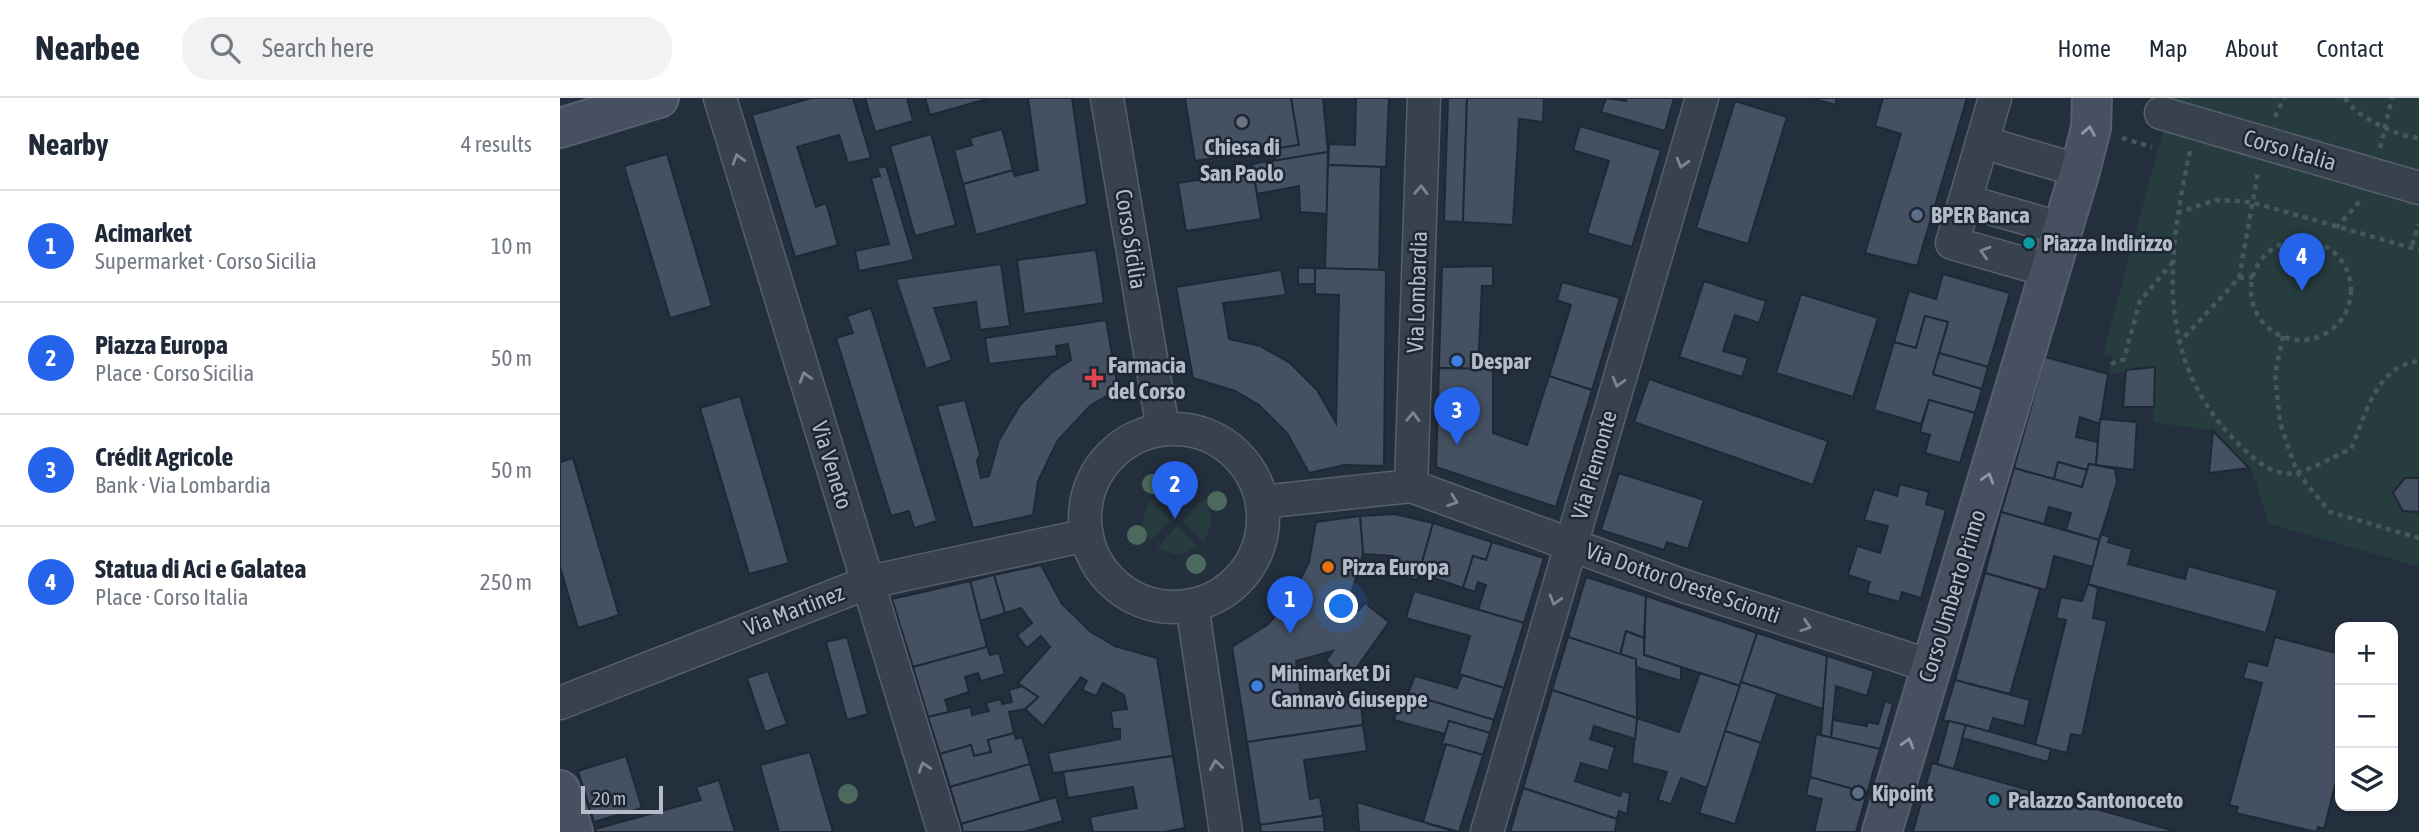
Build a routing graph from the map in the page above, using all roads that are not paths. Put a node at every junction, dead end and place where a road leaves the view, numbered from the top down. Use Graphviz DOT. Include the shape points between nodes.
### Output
graph roads {
  1 [pos="659,98"];
  2 [pos="720,98"];
  3 [pos="1107,98"];
  4 [pos="1424,98"];
  5 [pos="1702,98"];
  6 [pos="1995,98"];
  7 [pos="2092,98"];
  8 [pos="2161,113"];
  9 [pos="560,128"];
  10 [pos="1982,142"];
  11 [pos="2080,171"];
  12 [pos="2419,188"];
  13 [pos="1965,201"];
  14 [pos="2063,229"];
  15 [pos="2050,271"];
  16 [pos="1163,429"];
  17 [pos="1411,486"];
  18 [pos="1262,502"];
  19 [pos="1087,535"];
  20 [pos="1571,544"];
  21 [pos="869,582"];
  22 [pos="1192,605"];
  23 [pos="1930,666"];
  24 [pos="560,703"];
  25 [pos="560,790"];
  26 [pos="573,832"];
  27 [pos="944,832"];
  28 [pos="1226,832"];
  29 [pos="1487,832"];
  30 [pos="1882,832"];
  1 -- 9 [label="street"];
  21 -- 2 [label="street, Via Veneto, one-way"];
  3 -- 16 [label="street, Corso Sicilia"];
  17 -- 4 [label="street, Via Lombardia, one-way"];
  5 -- 20 [label="street, Via Piemonte, one-way"];
  6 -- 10 [label="street"];
  11 -- 7 [label="street, Corso Umberto Primo, one-way" via="2091,128"];
  8 -- 12 [label="street, Corso Italia"];
  10 -- 11 [label="street"];
  10 -- 13 [label="street"];
  11 -- 14 [label="street, Corso Umberto Primo"];
  13 -- 14 [label="street"];
  15 -- 13 [label="street, one-way" via="1952,243"];
  14 -- 15 [label="street, Corso Umberto Primo"];
  23 -- 15 [label="street, Corso Umberto Primo, one-way"];
  16 -- 18 [label="street" via="1201,433 1234,452 1252,475"];
  16 -- 19 [label="street" via="1118,448 1102,466 1088,499"];
  17 -- 18 [label="street, Via Dottor Oreste Scionti"];
  17 -- 20 [label="street, Via Dottor Oreste Scionti, one-way"];
  18 -- 22 [label="street" via="1259,547 1248,567 1214,597"];
  19 -- 21 [label="street, Via Martinez"];
  19 -- 22 [label="street" via="1094,557 1125,592 1169,607"];
  20 -- 23 [label="street, Via Dottor Oreste Scionti, one-way"];
  20 -- 29 [label="street, Via Piemonte, one-way"];
  21 -- 24 [label="street, Via Martinez"];
  27 -- 21 [label="street, Via Veneto, one-way"];
  28 -- 22 [label="street, one-way"];
  30 -- 23 [label="street, Corso Umberto Primo, one-way"];
  25 -- 26 [label="street"];
}
